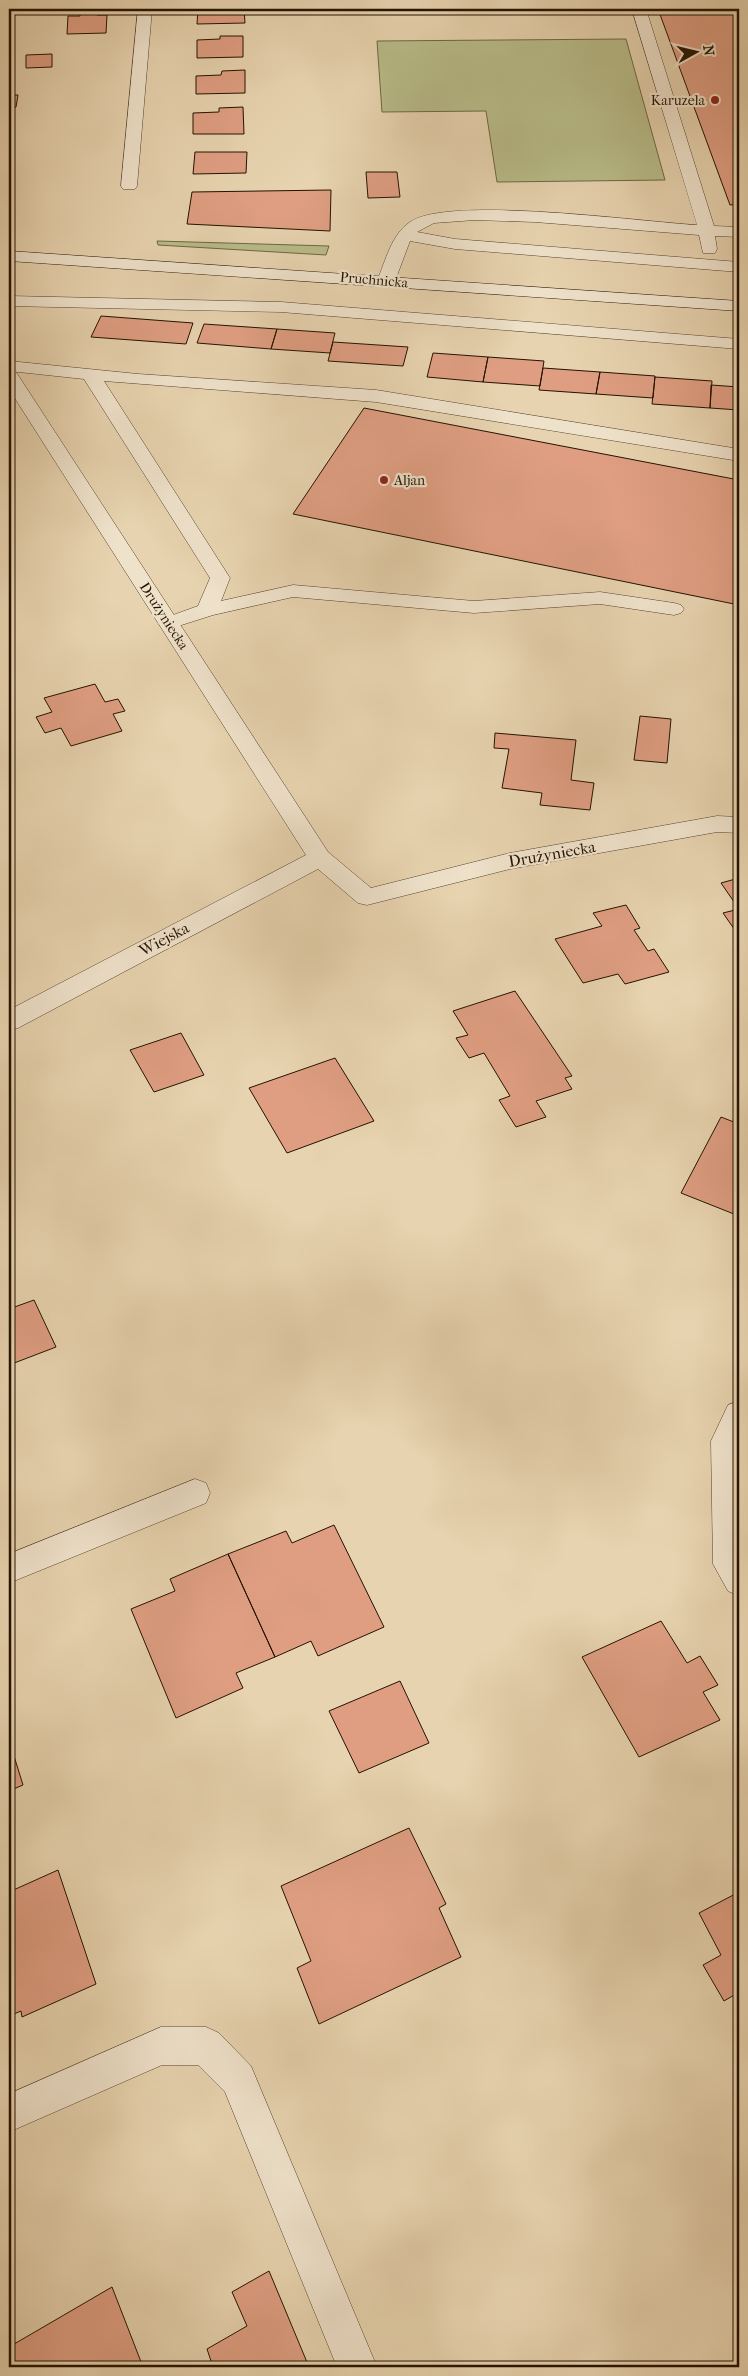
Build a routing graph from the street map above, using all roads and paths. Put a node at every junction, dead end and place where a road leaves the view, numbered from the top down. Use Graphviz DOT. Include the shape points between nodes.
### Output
graph roads {
  1 [pos="145,9"];
  2 [pos="639,9"];
  3 [pos="129,186"];
  4 [pos="707,232"];
  5 [pos="739,232"];
  6 [pos="404,235"];
  7 [pos="9,256"];
  8 [pos="711,264"];
  9 [pos="739,267"];
  10 [pos="386,281"];
  11 [pos="9,301"];
  12 [pos="739,306"];
  13 [pos="739,344"];
  14 [pos="9,366"];
  15 [pos="90,374"];
  16 [pos="9,375"];
  17 [pos="739,455"];
  18 [pos="674,608"];
  19 [pos="207,610"];
  20 [pos="169,623"];
  21 [pos="739,825"];
  22 [pos="320,858"];
  23 [pos="9,1021"];
  24 [pos="739,1414"];
  25 [pos="195,1493"];
  26 [pos="9,1569"];
  27 [pos="739,1581"];
  28 [pos="9,2113"];
  29 [pos="357,2367"];
  1 -- 3 [label="street"];
  2 -- 4 [label="street"];
  4 -- 5 [label="street"];
  4 -- 6 [label="street" via="481,215 422,222"];
  4 -- 8 [label="street"];
  6 -- 8 [label="street" via="455,244"];
  6 -- 10 [label="street"];
  7 -- 10 [label="street, Pruchnicka"];
  8 -- 9 [label="street"];
  10 -- 12 [label="street, Pruchnicka"];
  11 -- 13 [label="street" via="281,307"];
  14 -- 15 [label="street"];
  15 -- 17 [label="street" via="376,396"];
  15 -- 19 [label="street" via="220,578"];
  16 -- 20 [label="street, Drużyniecka"];
  18 -- 19 [label="street" via="600,598 474,607 293,591"];
  19 -- 20 [label="street"];
  20 -- 22 [label="street, Drużyniecka"];
  21 -- 22 [label="street, Drużyniecka" via="717,824 510,861 367,897"];
  22 -- 23 [label="street, Wiejska"];
  24 -- 27 [label="street" via="726,1441 729,1564"];
  25 -- 26 [label="street"];
  28 -- 29 [label="street" via="161,2046 206,2046 238,2079"];
}
